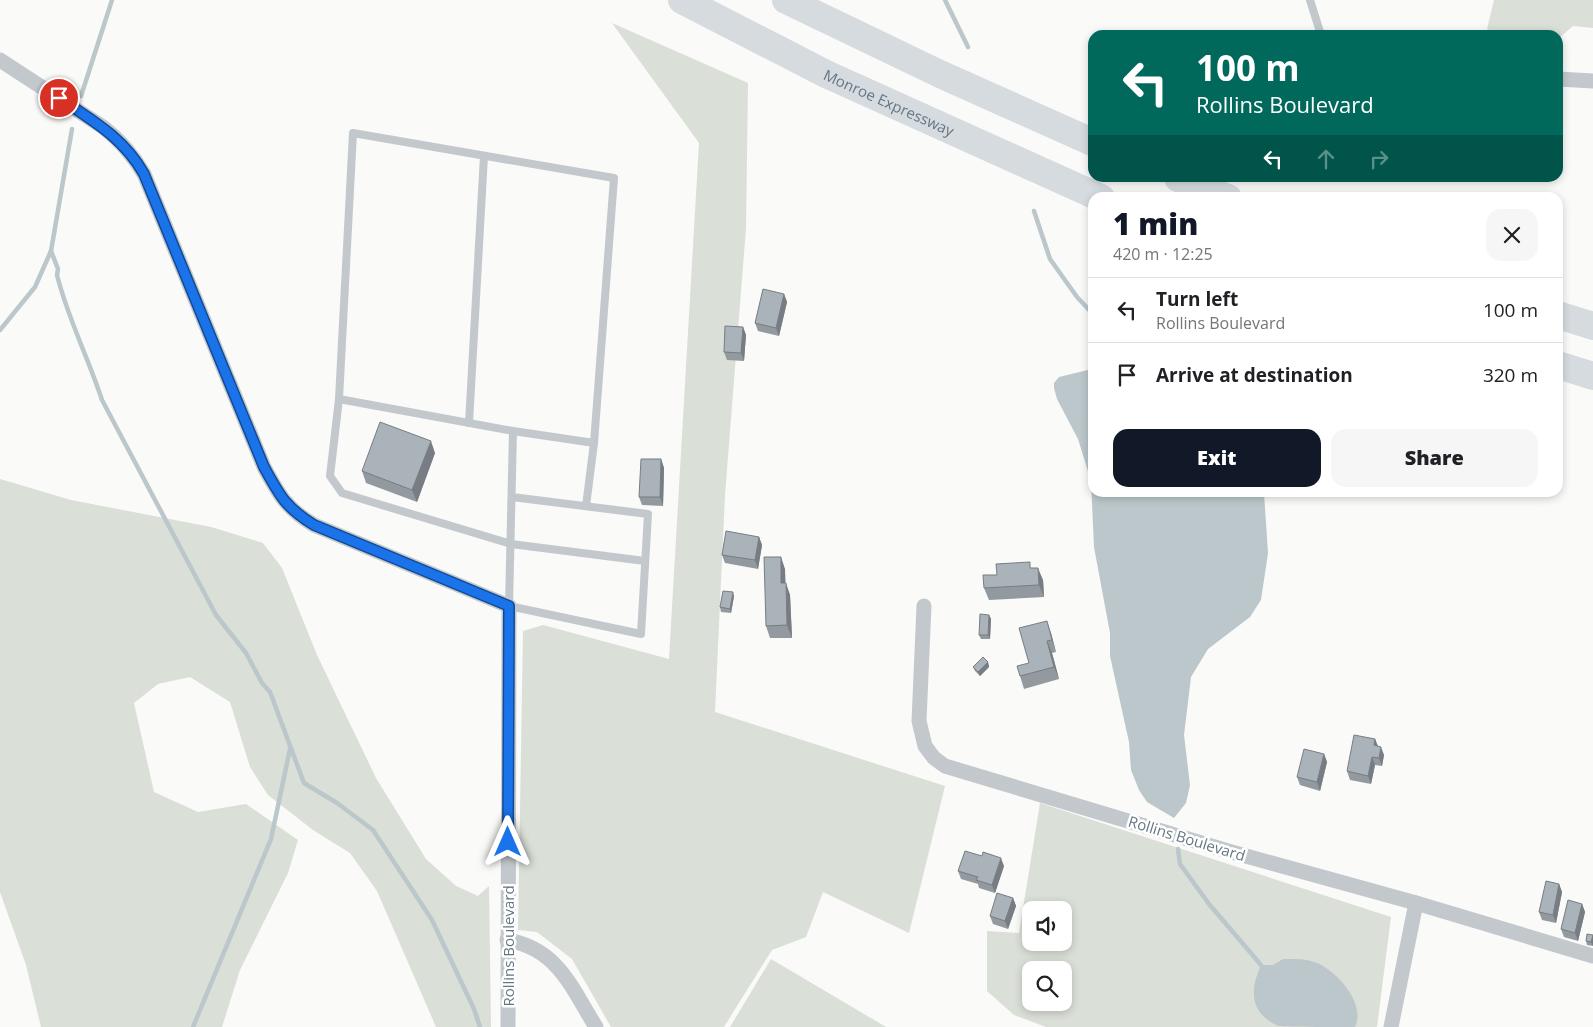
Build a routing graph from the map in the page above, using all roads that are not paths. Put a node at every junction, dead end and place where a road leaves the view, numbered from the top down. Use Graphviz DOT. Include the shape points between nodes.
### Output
graph roads {
  1 [pos="682,0"];
  2 [pos="786,0"];
  3 [pos="1310,0"];
  4 [pos="1319,30"];
  5 [pos="0,60"];
  6 [pos="1563,79"];
  7 [pos="1593,81"];
  8 [pos="1088,140"];
  9 [pos="484,156"];
  10 [pos="1188,182"];
  11 [pos="1088,192"];
  12 [pos="1213,192"];
  13 [pos="1563,316"];
  14 [pos="1593,326"];
  15 [pos="1563,367"];
  16 [pos="1593,376"];
  17 [pos="339,399"];
  18 [pos="469,423"];
  19 [pos="513,431"];
  20 [pos="594,443"];
  21 [pos="512,497"];
  22 [pos="586,506"];
  23 [pos="511,544"];
  24 [pos="645,561"];
  25 [pos="509,606"];
  26 [pos="924,606"];
  27 [pos="1416,903"];
  28 [pos="507,940"];
  29 [pos="1593,956"];
  30 [pos="508,1027"];
  31 [pos="596,1027"];
  32 [pos="1391,1027"];
  1 -- 11 [label="highway, Monroe Expressway" via="826,74"];
  2 -- 8 [label="highway"];
  3 -- 4 [label="lane"];
  5 -- 25 [label="street" via="103,127 137,160 264,467 278,493 294,512 314,525"];
  6 -- 7 [label="street"];
  9 -- 17 [label="lane" via="353,134"];
  9 -- 18 [label="lane"];
  9 -- 20 [label="lane" via="614,178"];
  10 -- 12 [label="highway"];
  13 -- 14 [label="highway"];
  15 -- 16 [label="highway"];
  17 -- 18 [label="lane"];
  17 -- 23 [label="lane" via="330,476 342,493"];
  18 -- 19 [label="lane"];
  19 -- 20 [label="lane"];
  19 -- 21 [label="lane"];
  20 -- 22 [label="lane"];
  21 -- 22 [label="lane"];
  21 -- 23 [label="lane"];
  22 -- 24 [label="lane" via="648,514"];
  23 -- 24 [label="lane"];
  23 -- 25 [label="lane"];
  24 -- 25 [label="lane" via="641,634"];
  25 -- 28 [label="street, Rollins Boulevard"];
  26 -- 27 [label="street, Rollins Boulevard" via="918,721 925,746 945,766 1228,851"];
  27 -- 29 [label="street, Rollins Boulevard"];
  27 -- 32 [label="street"];
  28 -- 30 [label="street, Rollins Boulevard"];
  28 -- 31 [label="street" via="532,946 551,960 564,974"];
}
